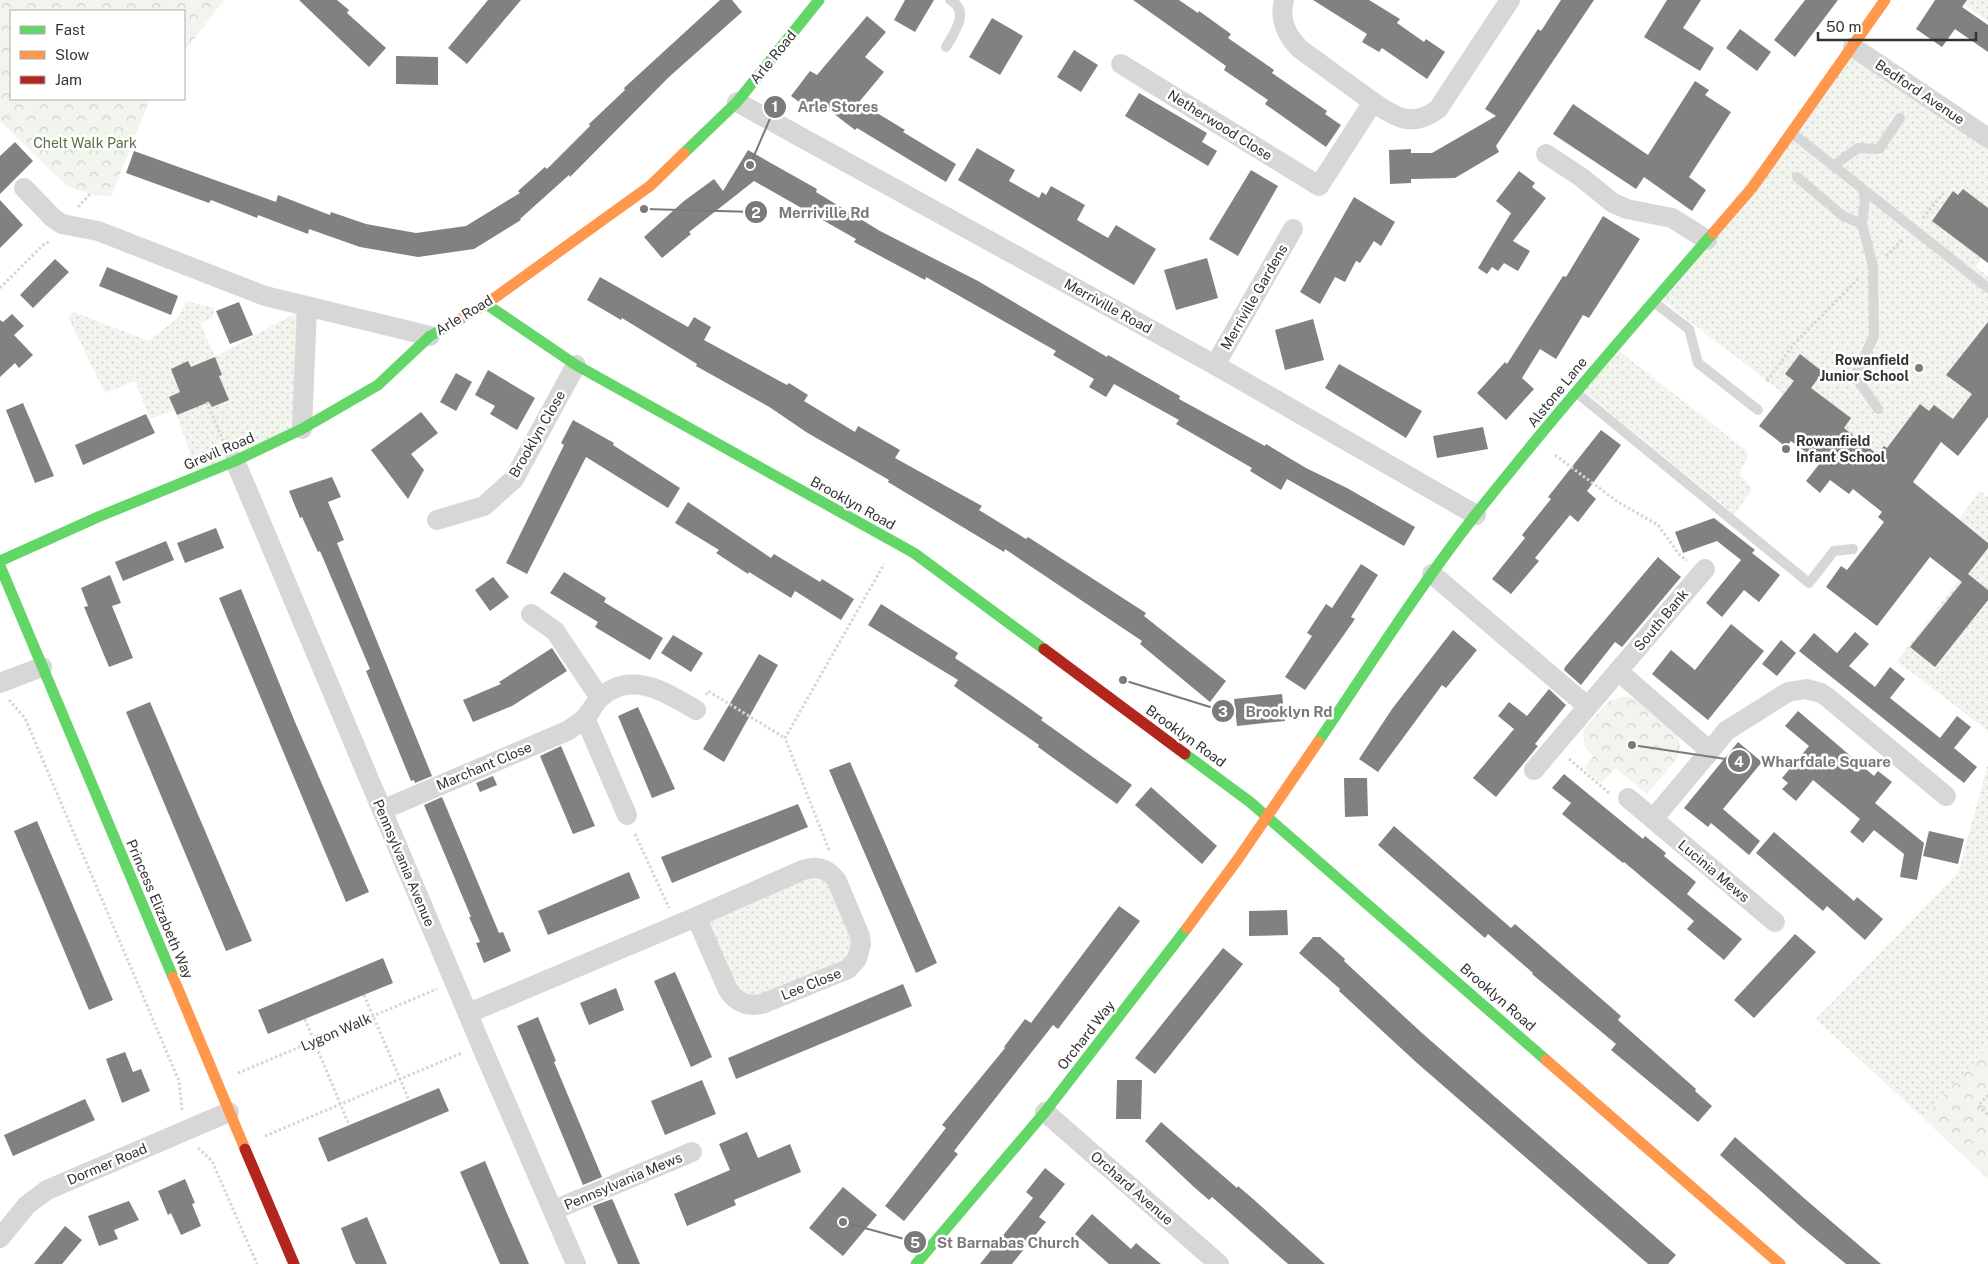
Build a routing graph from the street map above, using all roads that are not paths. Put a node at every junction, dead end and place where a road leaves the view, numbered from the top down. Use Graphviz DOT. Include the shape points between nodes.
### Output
graph roads {
  1 [pos="819,0"];
  2 [pos="950,0"];
  3 [pos="1284,0"];
  4 [pos="1510,0"];
  5 [pos="1885,0"];
  6 [pos="946,47"];
  7 [pos="1852,47"];
  8 [pos="1121,64"];
  9 [pos="738,102"];
  10 [pos="1373,102"];
  11 [pos="1900,118"];
  12 [pos="1792,133"];
  13 [pos="1988,138"];
  14 [pos="1546,154"];
  15 [pos="1833,166"];
  16 [pos="1797,177"];
  17 [pos="24,188"];
  18 [pos="1863,189"];
  19 [pos="1862,224"];
  20 [pos="1293,229"];
  21 [pos="1707,240"];
  22 [pos="1988,288"];
  23 [pos="1653,302"];
  24 [pos="486,304"];
  25 [pos="307,308"];
  26 [pos="430,336"];
  27 [pos="576,365"];
  28 [pos="1215,365"];
  29 [pos="1576,392"];
  30 [pos="1878,409"];
  31 [pos="1758,410"];
  32 [pos="302,430"];
  33 [pos="233,462"];
  34 [pos="1476,515"];
  35 [pos="437,520"];
  36 [pos="1853,549"];
  37 [pos="0,561"];
  38 [pos="0,566"];
  39 [pos="1703,570"];
  40 [pos="1432,574"];
  41 [pos="531,614"];
  42 [pos="42,667"];
  43 [pos="1618,671"];
  44 [pos="0,683"];
  45 [pos="600,698"];
  46 [pos="1587,706"];
  47 [pos="696,710"];
  48 [pos="585,718"];
  49 [pos="1710,751"];
  50 [pos="1534,770"];
  51 [pos="1946,796"];
  52 [pos="1628,798"];
  53 [pos="382,810"];
  54 [pos="627,815"];
  55 [pos="1268,815"];
  56 [pos="1653,819"];
  57 [pos="696,916"];
  58 [pos="1775,922"];
  59 [pos="469,1013"];
  60 [pos="230,1112"];
  61 [pos="1045,1112"];
  62 [pos="692,1152"];
  63 [pos="554,1210"];
  64 [pos="0,1238"];
  65 [pos="294,1264"];
  66 [pos="576,1264"];
  67 [pos="916,1264"];
  68 [pos="1219,1264"];
  69 [pos="1780,1264"];
  1 -- 9 [label="street, Arle Road"];
  2 -- 6 [label="lane" via="961,14"];
  3 -- 10 [label="street" via="1283,19 1292,41"];
  4 -- 10 [label="street" via="1438,108 1426,117 1399,117"];
  5 -- 7 [label="street, Alstone Lane"];
  7 -- 12 [label="street, Alstone Lane"];
  7 -- 13 [label="street, Bedford Avenue"];
  8 -- 10 [label="street, Netherwood Close" via="1319,186"];
  9 -- 24 [label="street, Arle Road" via="650,186"];
  9 -- 28 [label="street, Merriville Road"];
  11 -- 15 [label="lane" via="1879,149 1858,148"];
  12 -- 15 [label="lane"];
  12 -- 21 [label="street, Alstone Lane" via="1752,188"];
  14 -- 21 [label="street" via="1613,203 1672,218"];
  15 -- 18 [label="lane"];
  16 -- 19 [label="lane" via="1843,216"];
  17 -- 25 [label="street, Arle Road" via="52,218 71,227 98,231 265,296"];
  18 -- 19 [label="lane"];
  18 -- 22 [label="lane"];
  19 -- 30 [label="lane" via="1873,266 1874,336 1855,376"];
  20 -- 28 [label="street, Merriville Gardens"];
  21 -- 23 [label="street, Alstone Lane"];
  23 -- 29 [label="street, Alstone Lane"];
  23 -- 31 [label="lane" via="1689,329 1698,363"];
  24 -- 26 [label="street, Arle Road"];
  24 -- 27 [label="street, Brooklyn Road"];
  25 -- 26 [label="street, Arle Road"];
  25 -- 32 [label="street"];
  26 -- 32 [label="street, Grevil Road" via="378,385"];
  27 -- 35 [label="street, Brooklyn Close" via="514,479 484,506"];
  27 -- 55 [label="street, Brooklyn Road" via="914,553"];
  28 -- 34 [label="street, Merriville Road"];
  29 -- 34 [label="street, Alstone Lane"];
  29 -- 36 [label="lane" via="1810,583 1834,551"];
  32 -- 33 [label="street, Grevil Road"];
  33 -- 37 [label="street, Grevil Road"];
  33 -- 53 [label="street, Pennsylvania Avenue"];
  34 -- 40 [label="street, Alstone Lane"];
  38 -- 42 [label="street, Princess Elizabeth Way"];
  39 -- 43 [label="street, South Bank"];
  40 -- 46 [label="street"];
  40 -- 55 [label="street, Alstone Lane"];
  41 -- 45 [label="street" via="555,631"];
  42 -- 44 [label="street"];
  42 -- 60 [label="street, Princess Elizabeth Way"];
  43 -- 46 [label="street, South Bank"];
  43 -- 49 [label="street"];
  45 -- 47 [label="street, Marchant Close" via="623,686 648,685"];
  45 -- 48 [label="street, Marchant Close"];
  46 -- 50 [label="street, South Bank"];
  48 -- 53 [label="street, Marchant Close" via="567,731"];
  48 -- 54 [label="street"];
  49 -- 51 [label="street" via="1726,732 1776,698 1797,689 1814,690"];
  49 -- 56 [label="street"];
  52 -- 56 [label="street, Lucinia Mews"];
  53 -- 59 [label="street, Pennsylvania Avenue"];
  55 -- 61 [label="street, Orchard Way" via="1201,910"];
  55 -- 69 [label="street, Brooklyn Road"];
  56 -- 58 [label="street, Lucinia Mews"];
  57 -- 57 [label="street, Lee Close" via="731,995 747,1004 762,1004 848,969 857,959 862,944 837,881 826,871 814,867"];
  57 -- 59 [label="street"];
  59 -- 63 [label="street, Pennsylvania Avenue"];
  60 -- 64 [label="street, Dormer Road" via="47,1190 27,1205"];
  60 -- 65 [label="street, Princess Elizabeth Way"];
  61 -- 67 [label="street, Orchard Way"];
  61 -- 68 [label="street, Orchard Avenue"];
  62 -- 63 [label="street, Pennsylvania Mews"];
  63 -- 66 [label="street, Pennsylvania Avenue"];
}
